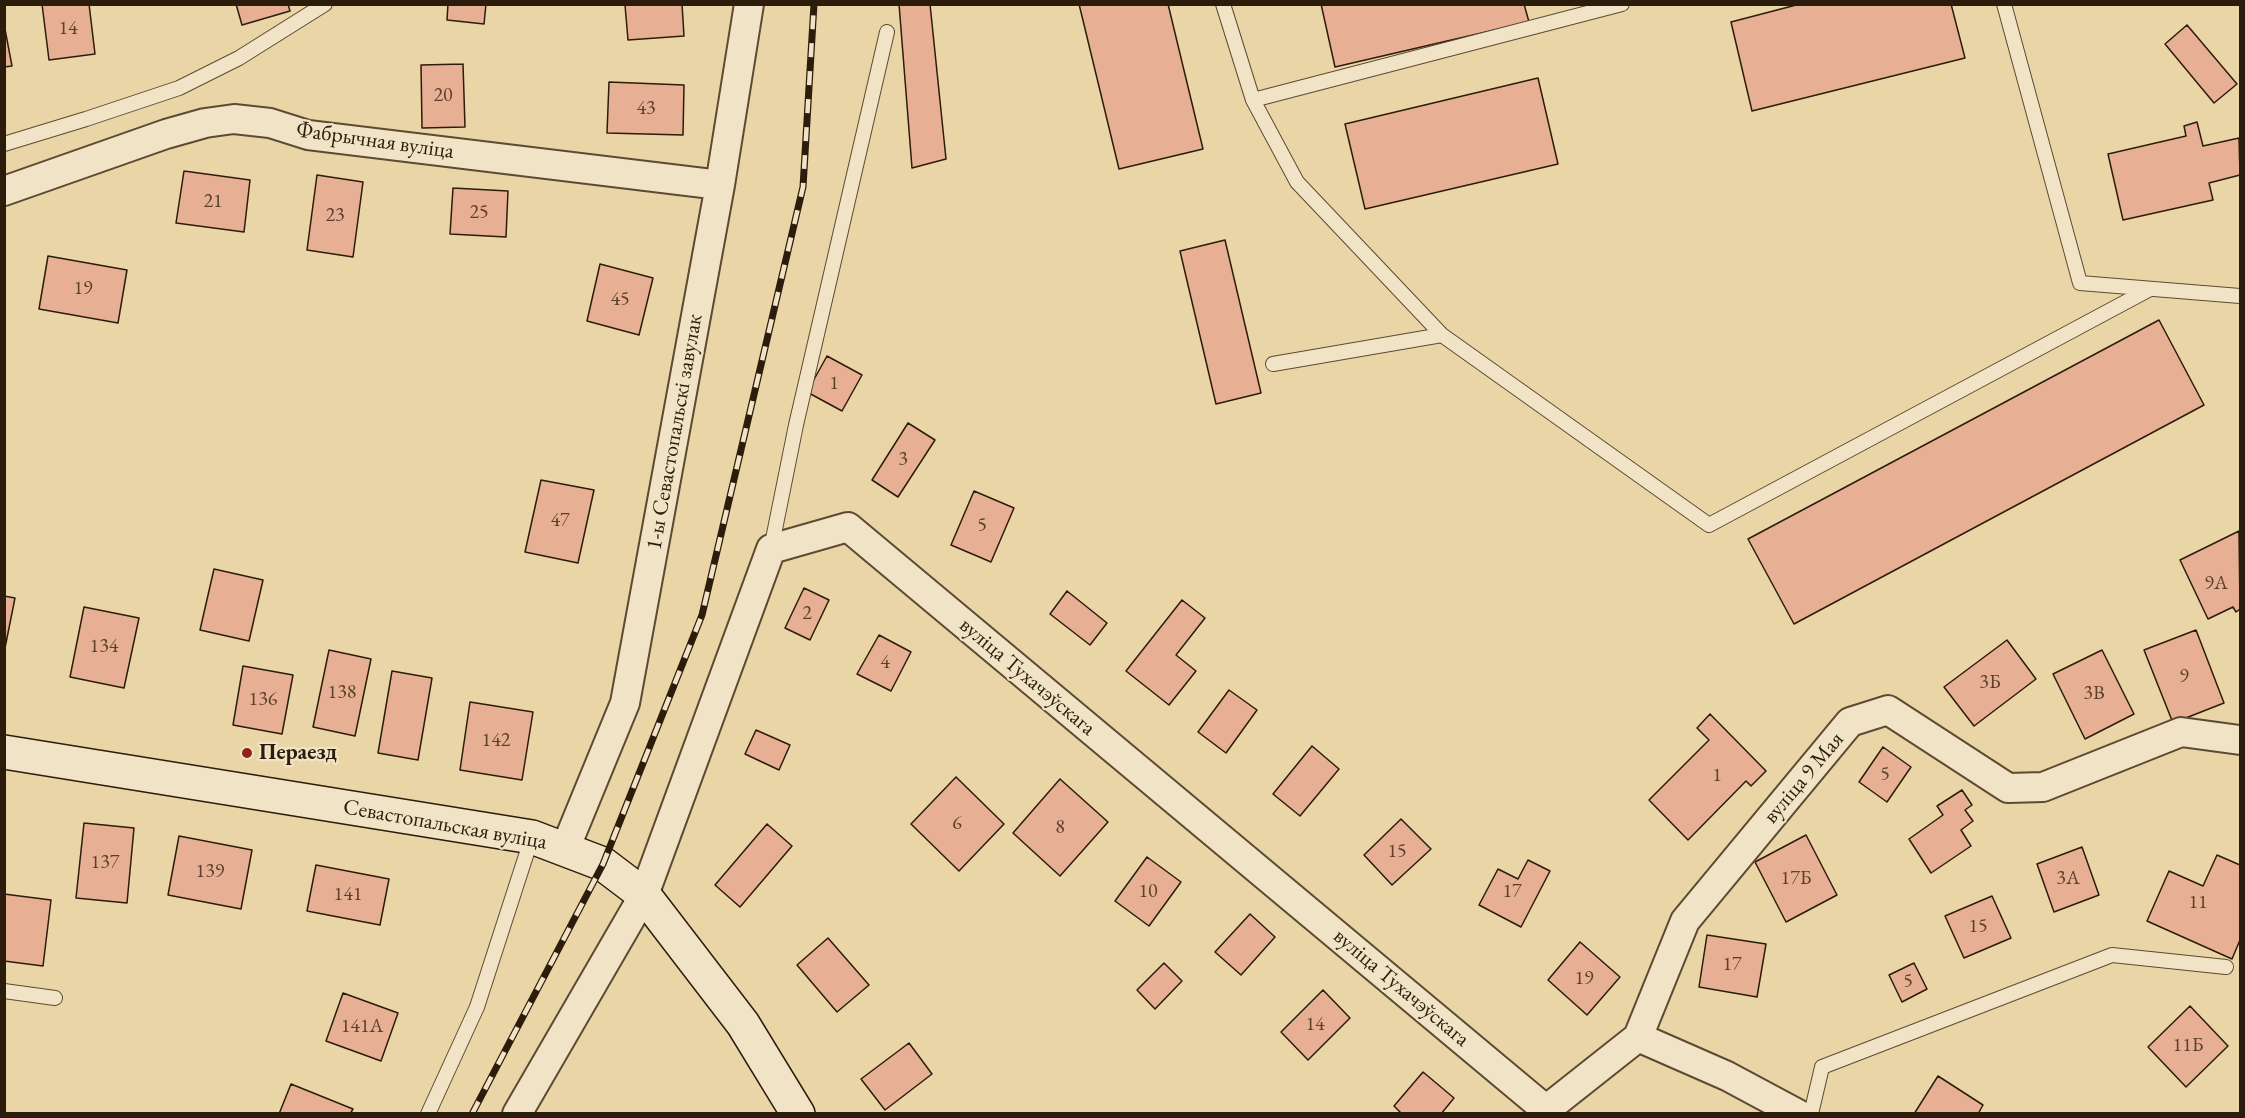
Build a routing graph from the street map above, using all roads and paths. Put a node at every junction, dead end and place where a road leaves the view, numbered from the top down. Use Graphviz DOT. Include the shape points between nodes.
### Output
graph roads {
  1 [pos="325,4"];
  2 [pos="749,4"];
  3 [pos="1222,4"];
  4 [pos="1622,4"];
  5 [pos="2004,4"];
  6 [pos="887,32"];
  7 [pos="1253,100"];
  8 [pos="4,144"];
  9 [pos="720,185"];
  10 [pos="4,191"];
  11 [pos="2150,289"];
  12 [pos="2241,296"];
  13 [pos="1442,335"];
  14 [pos="1273,364"];
  15 [pos="771,549"];
  16 [pos="2241,740"];
  17 [pos="4,752"];
  18 [pos="532,837"];
  19 [pos="566,849"];
  20 [pos="644,896"];
  21 [pos="2226,968"];
  22 [pos="4,991"];
  23 [pos="55,998"];
  24 [pos="1638,1037"];
  25 [pos="1549,1111"];
  26 [pos="428,1113"];
  27 [pos="517,1113"];
  28 [pos="798,1113"];
  29 [pos="1798,1113"];
  30 [pos="1811,1113"];
  1 -- 8 [label="lane" via="239,58 179,88"];
  2 -- 9 [label="street, 1-ы Севастопальскі завулак"];
  3 -- 7 [label="lane"];
  4 -- 7 [label="lane"];
  5 -- 11 [label="lane" via="2080,283"];
  6 -- 15 [label="lane"];
  7 -- 13 [label="lane" via="1297,182"];
  9 -- 10 [label="street, Фабрычная вуліца" via="308,135 270,123 234,119 166,134"];
  9 -- 19 [label="street, 1-ы Севастопальскі завулак" via="625,702"];
  11 -- 12 [label="lane"];
  11 -- 13 [label="lane" via="1709,525"];
  13 -- 14 [label="lane"];
  15 -- 20 [label="street"];
  15 -- 25 [label="street, вуліца Тухачэўскага" via="848,527"];
  16 -- 24 [label="street, вуліца 9 Мая" via="2181,732 2043,788 2008,788 1888,710 1850,722 1685,921"];
  17 -- 18 [label="street, Севастопальская вуліца"];
  18 -- 19 [label="street, Севастопальская вуліца"];
  18 -- 26 [label="lane" via="477,1007"];
  19 -- 20 [label="street, Севастопальская вуліца" via="603,864"];
  20 -- 27 [label="street"];
  20 -- 28 [label="street, Севастопальская вуліца" via="743,1024"];
  21 -- 30 [label="lane" via="2112,955 1822,1067"];
  22 -- 23 [label="lane"];
  24 -- 25 [label="street, вуліца 9 Мая"];
  24 -- 29 [label="street"];
}
